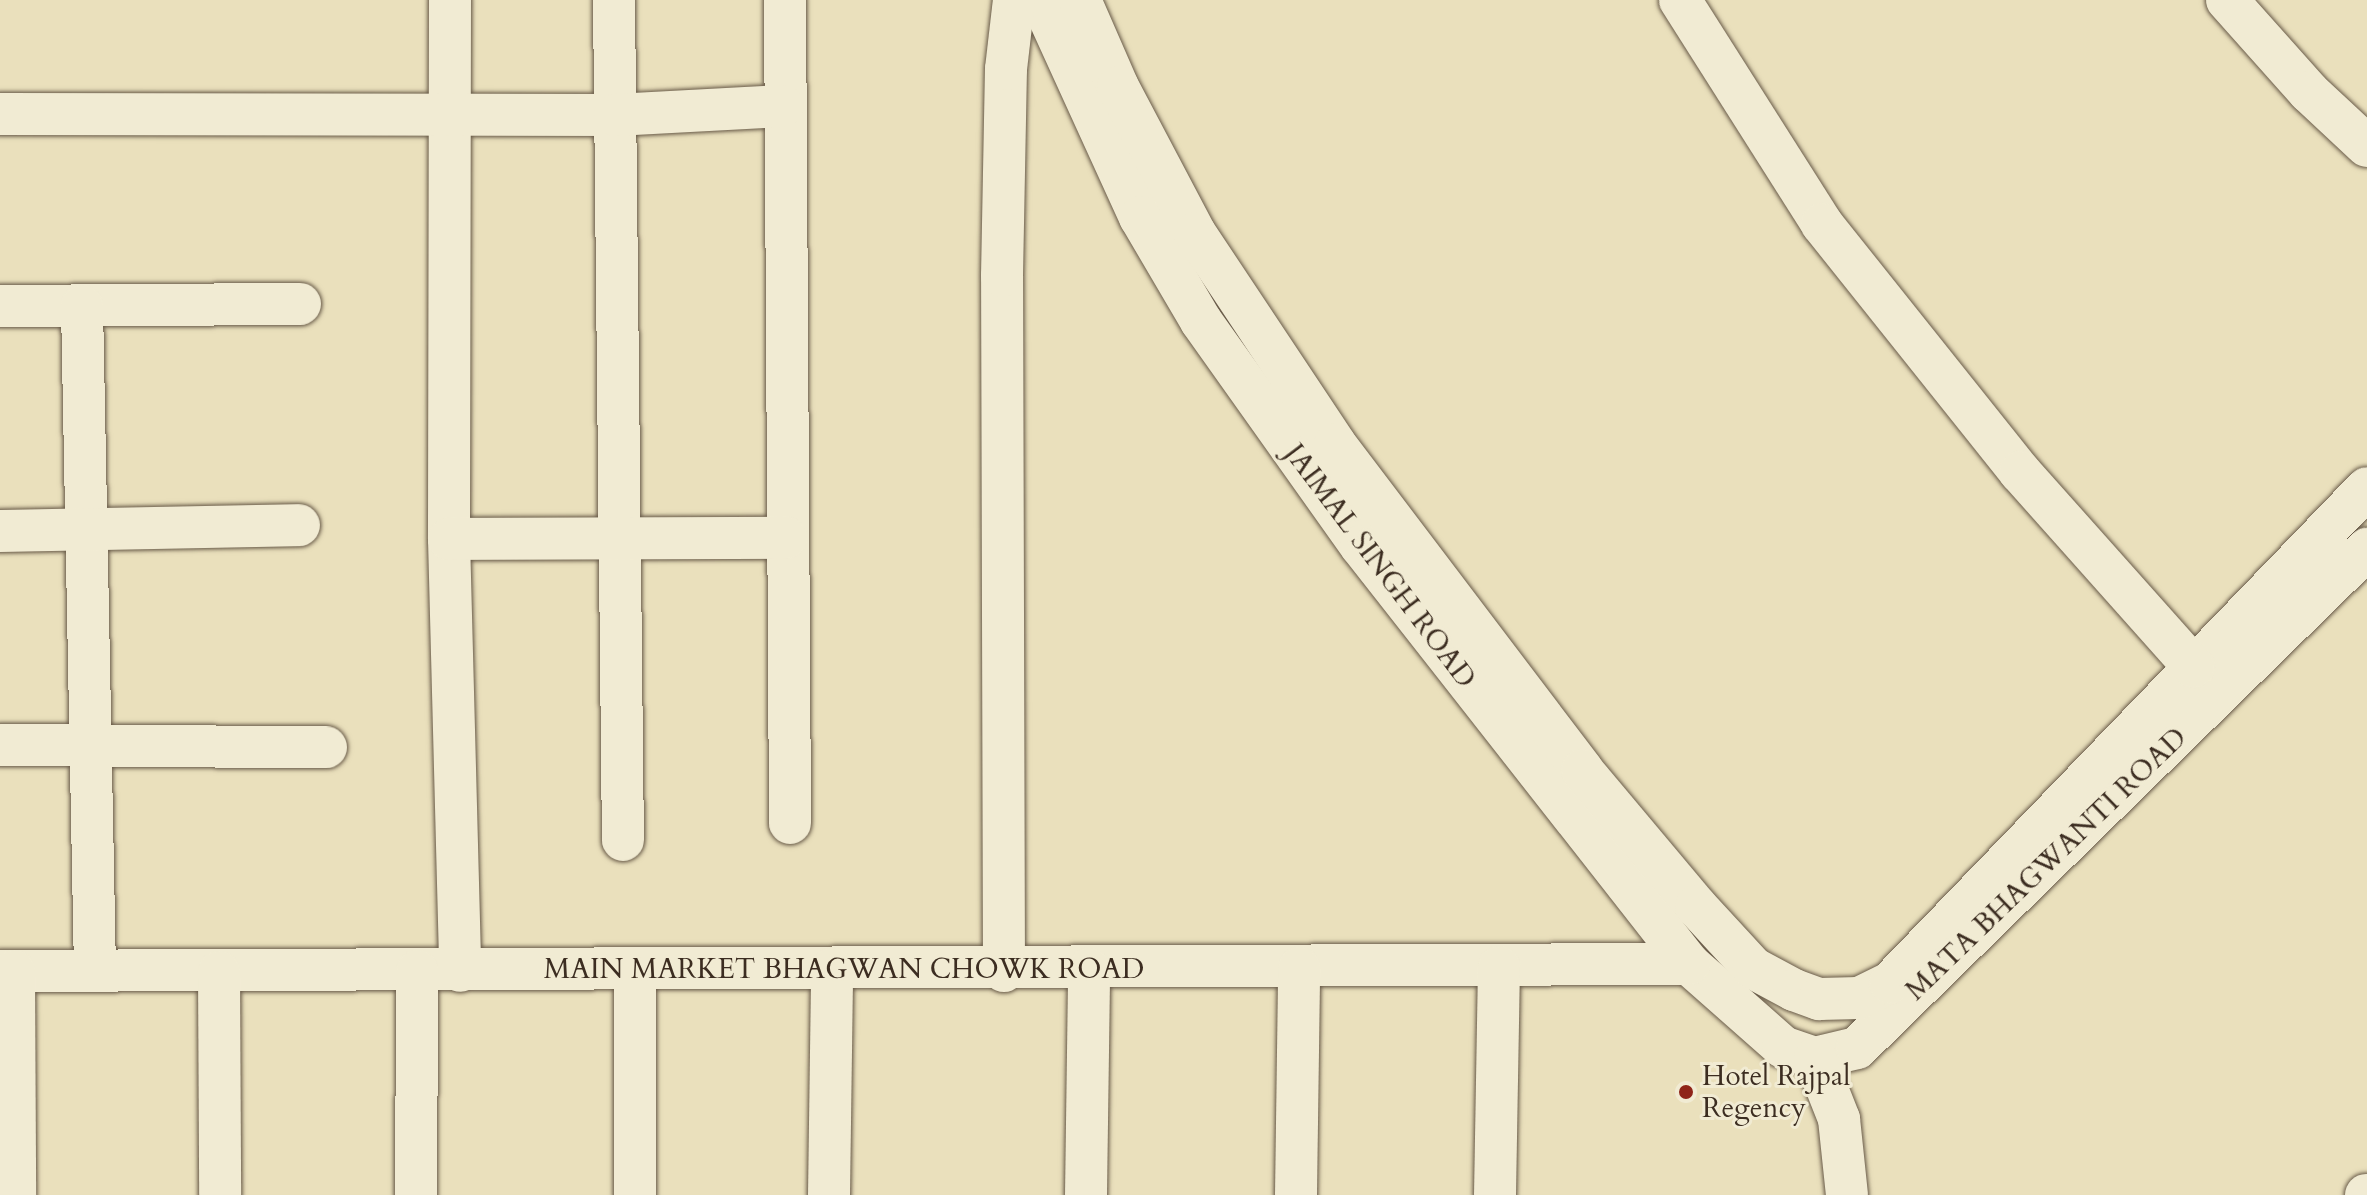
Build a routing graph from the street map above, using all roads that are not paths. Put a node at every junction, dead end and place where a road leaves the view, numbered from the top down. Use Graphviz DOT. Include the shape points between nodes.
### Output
graph roads {
  1 [pos="450,0"];
  2 [pos="614,0"];
  3 [pos="785,0"];
  4 [pos="1014,0"];
  5 [pos="1041,0"];
  6 [pos="1080,0"];
  7 [pos="1680,0"];
  8 [pos="2227,0"];
  9 [pos="783,106"];
  10 [pos="0,114"];
  11 [pos="450,114"];
  12 [pos="615,115"];
  13 [pos="2367,146"];
  14 [pos="300,304"];
  15 [pos="0,306"];
  16 [pos="82,306"];
  17 [pos="2367,488"];
  18 [pos="299,525"];
  19 [pos="0,531"];
  20 [pos="83,531"];
  21 [pos="786,538"];
  22 [pos="449,539"];
  23 [pos="619,539"];
  24 [pos="2367,549"];
  25 [pos="2194,667"];
  26 [pos="0,745"];
  27 [pos="88,747"];
  28 [pos="326,747"];
  29 [pos="790,823"];
  30 [pos="623,840"];
  31 [pos="1689,964"];
  32 [pos="1499,967"];
  33 [pos="1299,968"];
  34 [pos="832,969"];
  35 [pos="1089,969"];
  36 [pos="635,970"];
  37 [pos="7,971"];
  38 [pos="95,971"];
  39 [pos="417,971"];
  40 [pos="460,971"];
  41 [pos="1004,971"];
  42 [pos="219,972"];
  43 [pos="1815,1058"];
  44 [pos="15,1195"];
  45 [pos="220,1195"];
  46 [pos="416,1195"];
  47 [pos="635,1195"];
  48 [pos="829,1195"];
  49 [pos="1086,1195"];
  50 [pos="1296,1195"];
  51 [pos="1495,1195"];
  52 [pos="1847,1195"];
  1 -- 11 [label="street"];
  2 -- 12 [label="street"];
  3 -- 9 [label="street"];
  4 -- 41 [label="street" via="1006,69 1002,276"];
  5 -- 31 [label="street, JAIMAL SINGH ROAD" via="1140,217 1201,321 1361,546"];
  6 -- 25 [label="street" via="1118,87 1195,233 1335,444 1582,770 1753,968 1819,999 1859,998 1890,983"];
  7 -- 25 [label="street" via="1841,249 2020,472"];
  8 -- 13 [label="street" via="2309,92"];
  9 -- 12 [label="street"];
  9 -- 21 [label="street"];
  10 -- 11 [label="street"];
  11 -- 12 [label="street"];
  11 -- 22 [label="street"];
  12 -- 23 [label="street"];
  14 -- 16 [label="street"];
  15 -- 16 [label="street"];
  16 -- 20 [label="street"];
  17 -- 25 [label="street"];
  18 -- 20 [label="street"];
  19 -- 20 [label="street"];
  20 -- 27 [label="street"];
  21 -- 23 [label="street"];
  21 -- 29 [label="street"];
  22 -- 23 [label="street"];
  22 -- 40 [label="street"];
  23 -- 30 [label="street"];
  24 -- 43 [label="street, MATA BHAGWANTI ROAD" via="1857,1048"];
  26 -- 27 [label="street"];
  27 -- 28 [label="street"];
  27 -- 38 [label="street"];
  31 -- 32 [label="street, MAIN MARKET BHAGWAN CHOWK ROAD"];
  31 -- 43 [label="street, JAIMAL SINGH ROAD" via="1783,1047"];
  32 -- 33 [label="street, MAIN MARKET BHAGWAN CHOWK ROAD"];
  32 -- 51 [label="street"];
  33 -- 35 [label="street, MAIN MARKET BHAGWAN CHOWK ROAD"];
  33 -- 50 [label="street"];
  34 -- 36 [label="street, MAIN MARKET BHAGWAN CHOWK ROAD"];
  34 -- 41 [label="street, MAIN MARKET BHAGWAN CHOWK ROAD"];
  34 -- 48 [label="street"];
  35 -- 41 [label="street, MAIN MARKET BHAGWAN CHOWK ROAD"];
  35 -- 49 [label="street"];
  36 -- 40 [label="street, MAIN MARKET BHAGWAN CHOWK ROAD"];
  36 -- 47 [label="street"];
  37 -- 38 [label="street, MAIN MARKET BHAGWAN CHOWK ROAD"];
  37 -- 44 [label="street"];
  38 -- 42 [label="street, MAIN MARKET BHAGWAN CHOWK ROAD"];
  39 -- 40 [label="street, MAIN MARKET BHAGWAN CHOWK ROAD"];
  39 -- 42 [label="street, MAIN MARKET BHAGWAN CHOWK ROAD"];
  39 -- 46 [label="street"];
  42 -- 45 [label="street"];
  43 -- 52 [label="street" via="1839,1119"];
}
